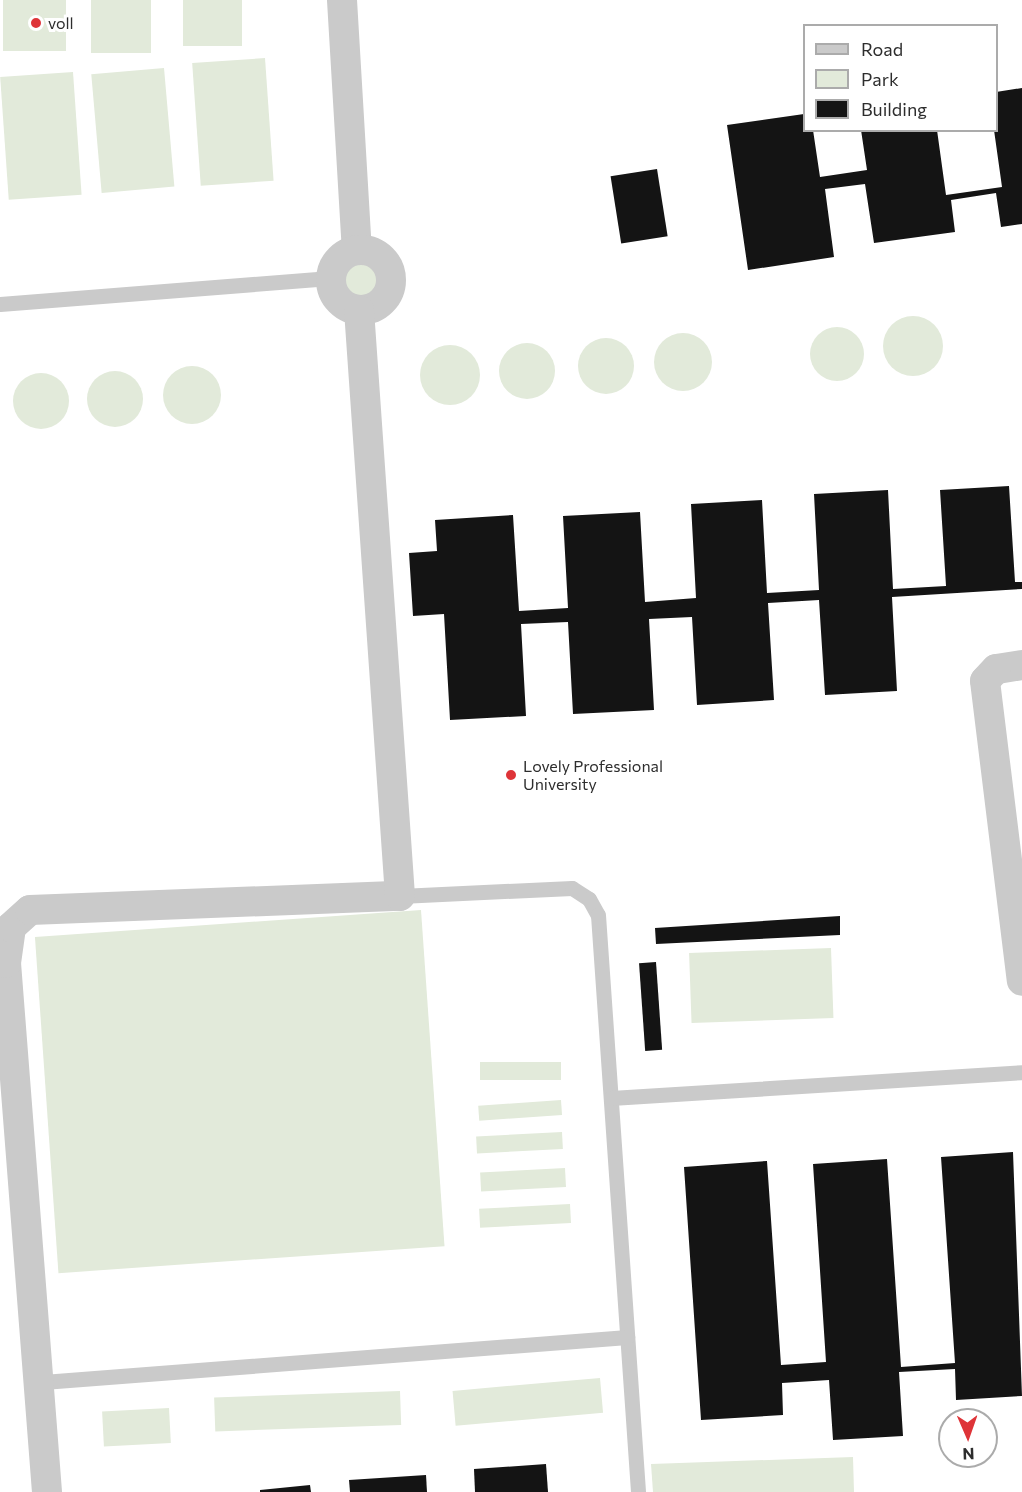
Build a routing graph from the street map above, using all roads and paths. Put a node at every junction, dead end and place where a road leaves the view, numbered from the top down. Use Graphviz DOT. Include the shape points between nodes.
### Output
graph roads {
  1 [pos="342,0"];
  2 [pos="357,249"];
  3 [pos="330,278"];
  4 [pos="0,304"];
  5 [pos="359,310"];
  6 [pos="1022,665"];
  7 [pos="399,896"];
  8 [pos="1022,981"];
  9 [pos="1022,1072"];
  10 [pos="611,1098"];
  11 [pos="627,1337"];
  12 [pos="43,1382"];
  13 [pos="47,1492"];
  14 [pos="638,1492"];
  1 -- 2 [label="street"];
  2 -- 3 [label="street" via="339,258"];
  2 -- 5 [label="street" via="384,261 391,279 385,298"];
  3 -- 4 [label="lane"];
  3 -- 5 [label="street" via="340,302"];
  5 -- 7 [label="street"];
  6 -- 8 [label="street" via="996,669 985,681"];
  7 -- 10 [label="lane" via="542,887 572,888 589,899 601,934"];
  7 -- 12 [label="street" via="30,910 11,927 6,963"];
  9 -- 10 [label="lane"];
  10 -- 11 [label="lane"];
  11 -- 12 [label="lane"];
  11 -- 14 [label="lane"];
  12 -- 13 [label="street"];
}
